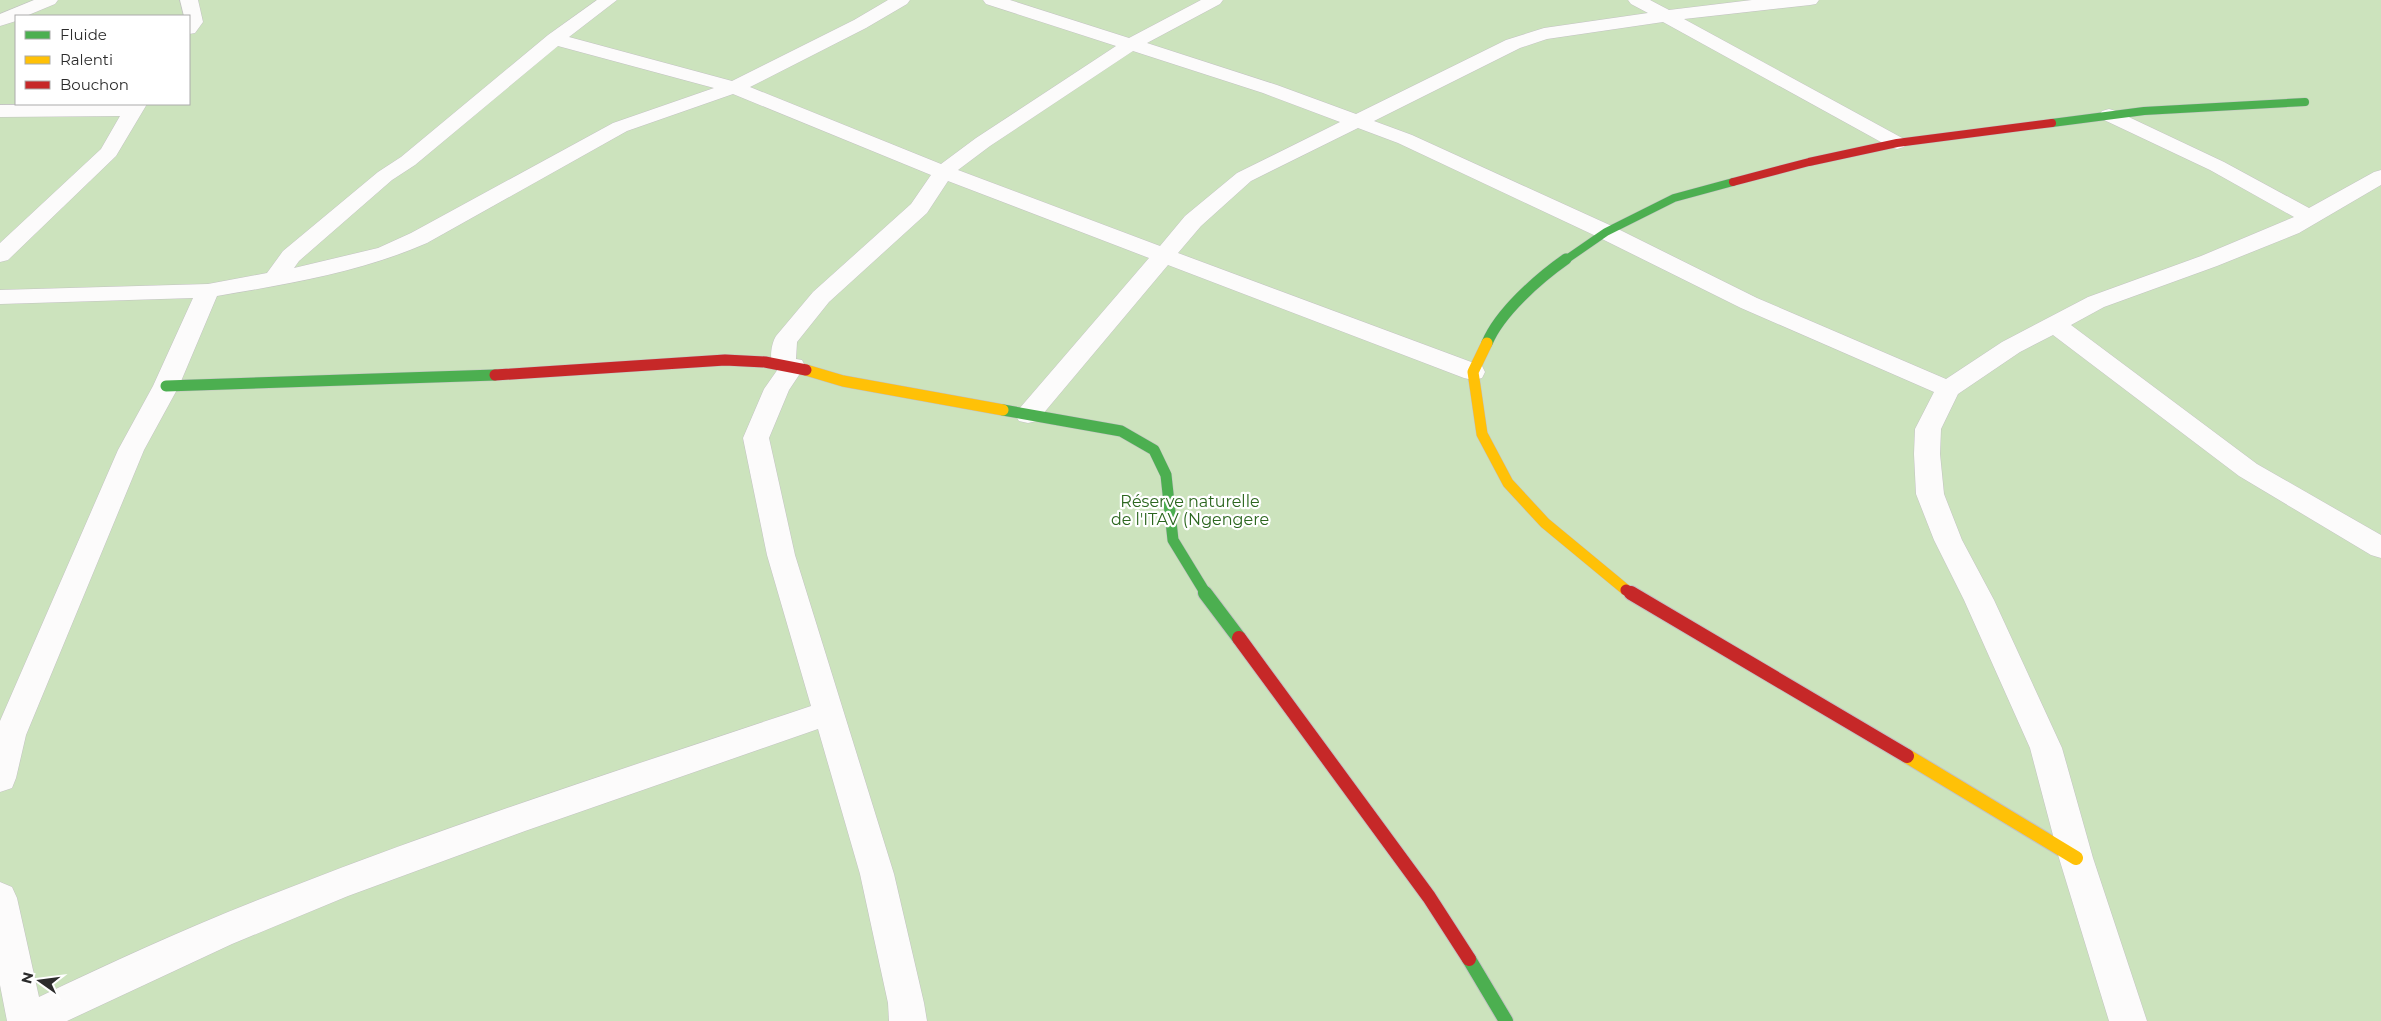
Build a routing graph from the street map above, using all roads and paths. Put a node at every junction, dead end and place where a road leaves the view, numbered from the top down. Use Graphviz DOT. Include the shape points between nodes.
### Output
graph roads {
  1 [pos="49,0"];
  2 [pos="189,0"];
  3 [pos="608,0"];
  4 [pos="901,0"];
  5 [pos="992,0"];
  6 [pos="1214,0"];
  7 [pos="1637,0"];
  8 [pos="1810,0"];
  9 [pos="1666,16"];
  10 [pos="0,21"];
  11 [pos="190,28"];
  12 [pos="555,39"];
  13 [pos="1130,45"];
  14 [pos="734,87"];
  15 [pos="2305,102"];
  16 [pos="134,107"];
  17 [pos="0,111"];
  18 [pos="2109,115"];
  19 [pos="1354,121"];
  20 [pos="1897,143"];
  21 [pos="943,172"];
  22 [pos="2381,176"];
  23 [pos="2311,218"];
  24 [pos="1606,232"];
  25 [pos="0,255"];
  26 [pos="1164,256"];
  27 [pos="275,279"];
  28 [pos="208,291"];
  29 [pos="0,297"];
  30 [pos="2054,324"];
  31 [pos="788,364"];
  32 [pos="1473,372"];
  33 [pos="166,386"];
  34 [pos="1948,389"];
  35 [pos="1028,415"];
  36 [pos="2381,548"];
  37 [pos="828,712"];
  38 [pos="0,778"];
  39 [pos="2076,858"];
  40 [pos="0,898"];
  41 [pos="27,1021"];
  42 [pos="908,1021"];
  43 [pos="1506,1021"];
  44 [pos="2128,1021"];
  1 -- 10 [label="street"];
  2 -- 11 [label="street" via="194,22"];
  3 -- 12 [label="street"];
  4 -- 14 [label="street"];
  5 -- 13 [label="street"];
  6 -- 13 [label="street"];
  7 -- 9 [label="street"];
  8 -- 9 [label="street"];
  9 -- 19 [label="street" via="1544,34 1513,44"];
  9 -- 20 [label="street"];
  12 -- 14 [label="street"];
  12 -- 27 [label="street" via="291,256"];
  13 -- 19 [label="street"];
  13 -- 21 [label="street"];
  14 -- 21 [label="street"];
  14 -- 27 [label="street" via="620,127 420,238 385,253"];
  15 -- 18 [label="street"];
  16 -- 17 [label="street"];
  16 -- 25 [label="street" via="109,152"];
  18 -- 20 [label="street"];
  18 -- 23 [label="street" via="2217,166"];
  19 -- 24 [label="street" via="1405,140"];
  19 -- 26 [label="street" via="1244,177 1192,221"];
  20 -- 24 [label="street" via="1809,162 1674,198"];
  21 -- 26 [label="street"];
  21 -- 31 [label="street" via="919,208 821,297 785,341"];
  22 -- 23 [label="street"];
  23 -- 30 [label="street" via="2209,261 2096,302"];
  24 -- 32 [label="street" via="1539,278 1492,331"];
  24 -- 34 [label="street" via="1749,303"];
  26 -- 32 [label="street"];
  26 -- 35 [label="street"];
  27 -- 28 [label="street"];
  28 -- 29 [label="street"];
  28 -- 33 [label="street"];
  30 -- 34 [label="street" via="2011,347"];
  30 -- 36 [label="street" via="2248,470"];
  31 -- 33 [label="street" via="733,359 559,372"];
  31 -- 35 [label="street" via="843,381"];
  31 -- 37 [label="street" via="756,438 781,555"];
  32 -- 39 [label="street" via="1482,434 1508,483 1545,523 1620,586"];
  33 -- 38 [label="street" via="131,450 10,735"];
  34 -- 39 [label="street" via="1928,429 1930,494 1948,540 2046,748"];
  35 -- 43 [label="street" via="1121,431 1154,450 1166,476 1173,540 1201,587 1429,897"];
  37 -- 41 [label="street" via="473,834 334,886 149,962"];
  37 -- 42 [label="street" via="877,874"];
  39 -- 44 [label="street"];
  40 -- 41 [label="street"];
}
